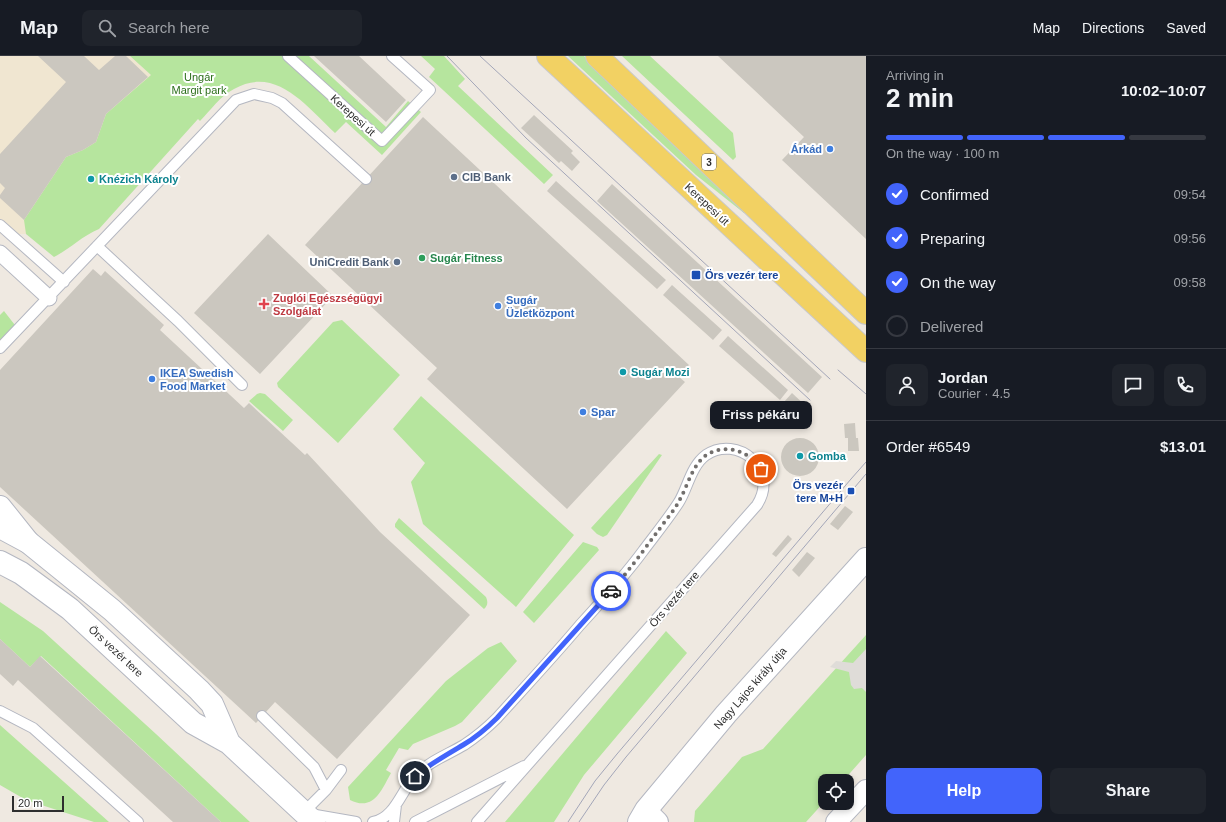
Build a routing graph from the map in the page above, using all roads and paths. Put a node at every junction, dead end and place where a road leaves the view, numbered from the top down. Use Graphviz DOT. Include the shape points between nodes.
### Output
graph roads {
  1 [pos="288,56"];
  2 [pos="392,56"];
  3 [pos="548,56"];
  4 [pos="597,56"];
  5 [pos="366,179"];
  6 [pos="0,225"];
  7 [pos="97,246"];
  8 [pos="0,253"];
  9 [pos="64,282"];
  10 [pos="49,298"];
  11 [pos="866,313"];
  12 [pos="0,348"];
  13 [pos="866,351"];
  14 [pos="242,385"];
  15 [pos="0,508"];
  16 [pos="0,527"];
  17 [pos="28,542"];
  18 [pos="866,559"];
  19 [pos="0,562"];
  20 [pos="0,711"];
  21 [pos="262,716"];
  22 [pos="230,743"];
  23 [pos="529,764"];
  24 [pos="341,770"];
  25 [pos="326,790"];
  26 [pos="866,790"];
  27 [pos="396,805"];
  28 [pos="309,817"];
  29 [pos="647,818"];
  30 [pos="138,822"];
  31 [pos="356,822"];
  32 [pos="375,822"];
  33 [pos="394,822"];
  34 [pos="415,822"];
  35 [pos="477,822"];
  36 [pos="836,822"];
  1 -- 2 [label="lane, Kerepesi út" via="382,141 430,90"];
  3 -- 13 [label="main road, Kerepesi út"];
  4 -- 11 [label="main road, 3"];
  5 -- 7 [label="lane" via="282,104 272,98 254,94 236,100"];
  6 -- 9 [label="lane"];
  7 -- 9 [label="lane"];
  7 -- 14 [label="lane"];
  8 -- 10 [label="street"];
  9 -- 10 [label="lane"];
  10 -- 12 [label="lane"];
  15 -- 17 [label="main road, Örs vezér tere"];
  16 -- 17 [label="main road, Örs vezér tere"];
  17 -- 22 [label="main road, Örs vezér tere" via="112,610 199,690 212,704"];
  18 -- 29 [label="main road, Nagy Lajos király útja" via="726,714"];
  19 -- 22 [label="main road, Örs vezér tere" via="21,573 70,609 193,723"];
  20 -- 30 [label="lane" via="33,728"];
  21 -- 25 [label="lane" via="314,767"];
  22 -- 28 [label="main road, Örs vezér tere"];
  23 -- 27 [label="lane, Örs vezér tere" via="757,505 763,490 762,474 747,454 731,449 707,455 702,459 679,501 617,584 497,718 484,731 415,776"];
  23 -- 34 [label="lane, Örs vezér tere"];
  23 -- 35 [label="lane, Örs vezér tere"];
  24 -- 25 [label="lane"];
  25 -- 28 [label="lane"];
  26 -- 36 [label="street"];
  27 -- 32 [label="lane, Örs vezér tere"];
  27 -- 33 [label="lane, Örs vezér tere"];
  28 -- 31 [label="lane"];
}
